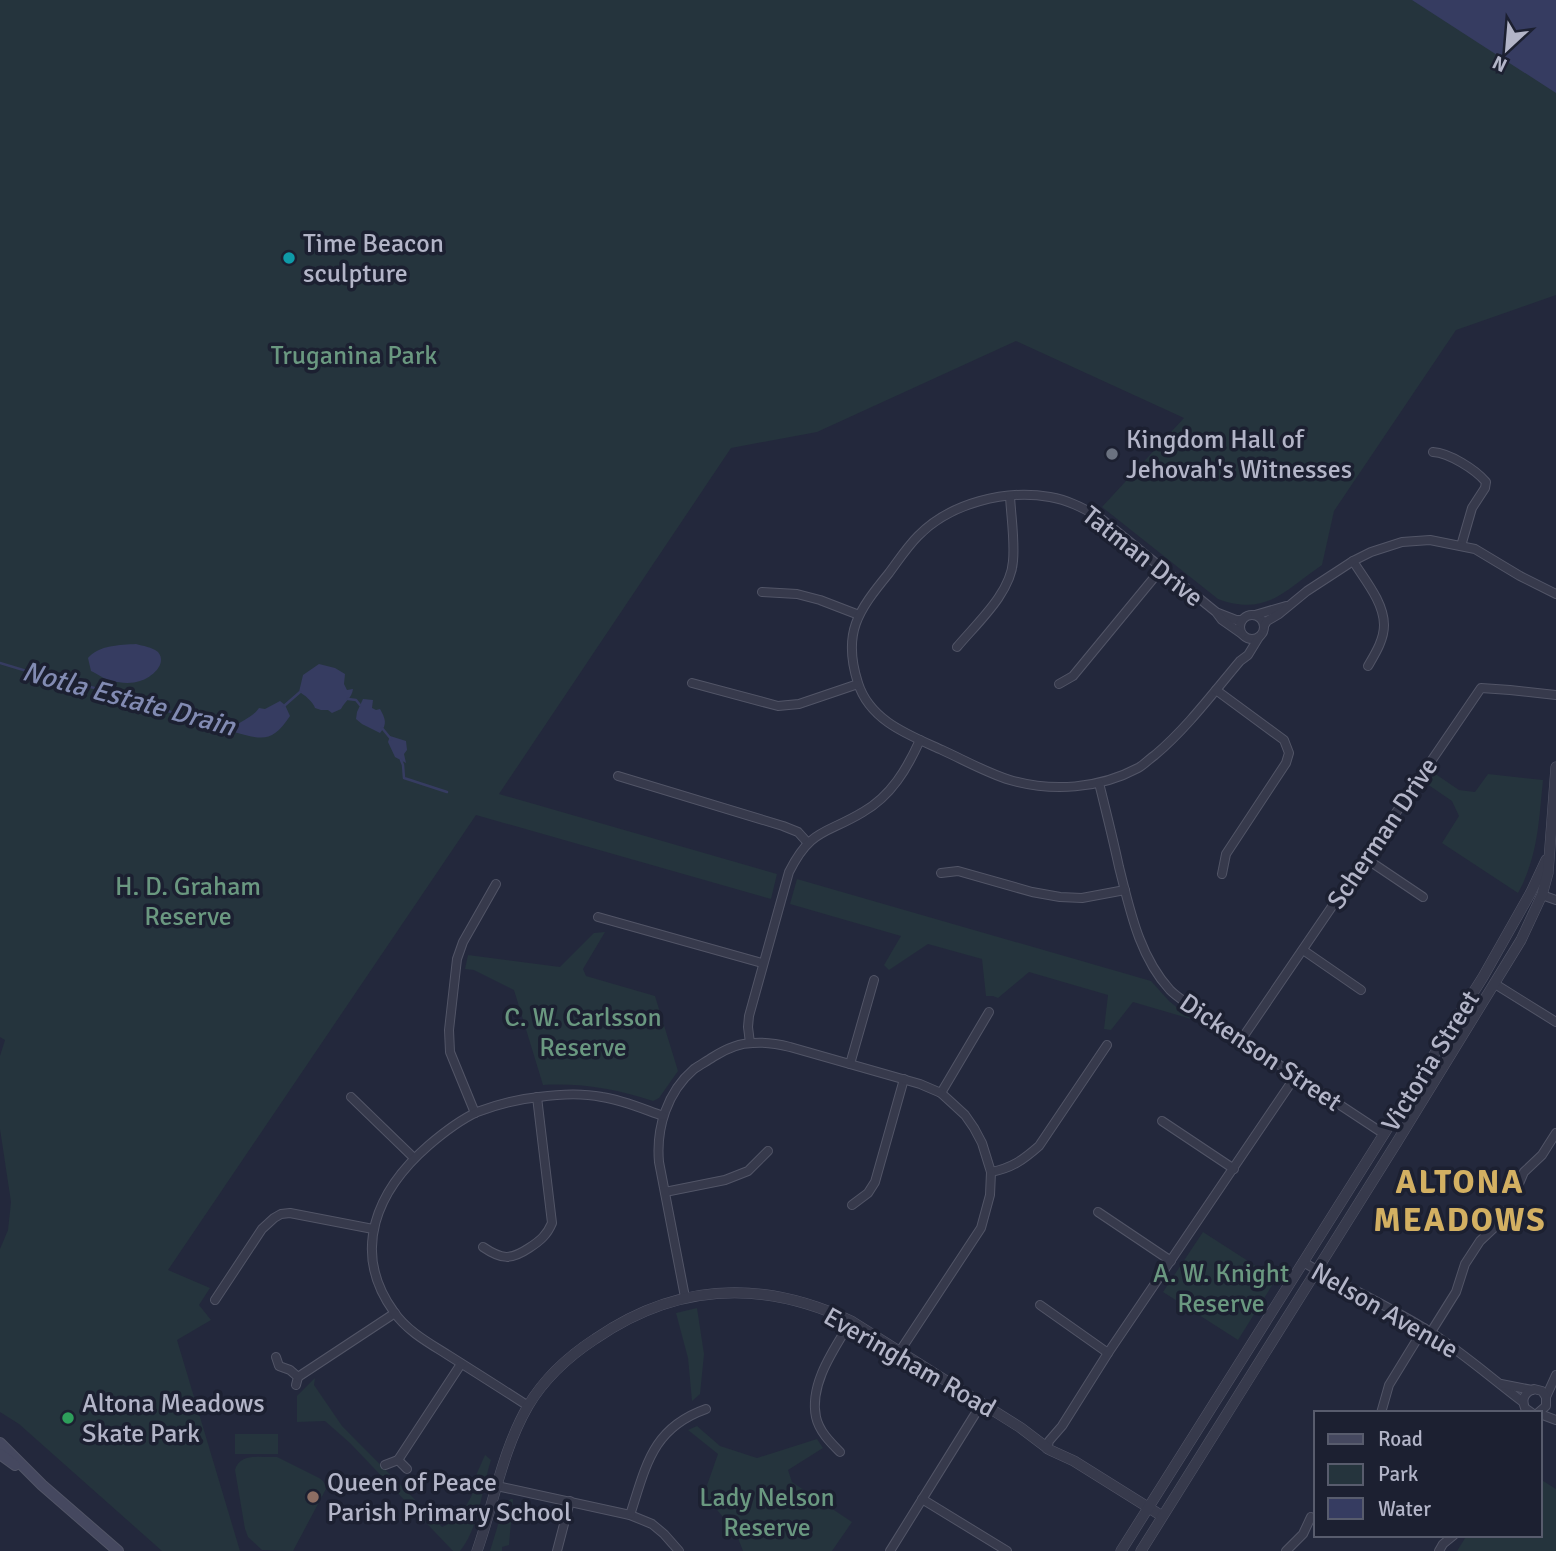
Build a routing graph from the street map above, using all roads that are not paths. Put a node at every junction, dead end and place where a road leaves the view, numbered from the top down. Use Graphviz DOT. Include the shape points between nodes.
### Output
graph roads {
  1 [pos="1433,452"];
  2 [pos="1010,496"];
  3 [pos="1461,546"];
  4 [pos="1353,561"];
  5 [pos="1162,568"];
  6 [pos="762,592"];
  7 [pos="1556,594"];
  8 [pos="1289,605"];
  9 [pos="1216,612"];
  10 [pos="859,615"];
  11 [pos="1255,615"];
  12 [pos="1242,620"];
  13 [pos="1264,626"];
  14 [pos="1244,636"];
  15 [pos="1259,637"];
  16 [pos="957,647"];
  17 [pos="1240,661"];
  18 [pos="1368,666"];
  19 [pos="692,682"];
  20 [pos="858,684"];
  21 [pos="1059,684"];
  22 [pos="1216,690"];
  23 [pos="1556,695"];
  24 [pos="920,740"];
  25 [pos="1556,767"];
  26 [pos="618,776"];
  27 [pos="1556,776"];
  28 [pos="1099,783"];
  29 [pos="807,842"];
  30 [pos="1365,858"];
  31 [pos="941,873"];
  32 [pos="1223,874"];
  33 [pos="496,884"];
  34 [pos="1125,890"];
  35 [pos="1537,894"];
  36 [pos="1423,897"];
  37 [pos="1556,900"];
  38 [pos="598,917"];
  39 [pos="1303,950"];
  40 [pos="762,963"];
  41 [pos="1483,977"];
  42 [pos="874,980"];
  43 [pos="1495,984"];
  44 [pos="1361,990"];
  45 [pos="989,1012"];
  46 [pos="1556,1023"];
  47 [pos="1241,1040"];
  48 [pos="750,1043"];
  49 [pos="1107,1045"];
  50 [pos="850,1063"];
  51 [pos="1295,1076"];
  52 [pos="904,1079"];
  53 [pos="941,1093"];
  54 [pos="351,1097"];
  55 [pos="537,1097"];
  56 [pos="475,1113"];
  57 [pos="663,1116"];
  58 [pos="1162,1121"];
  59 [pos="1556,1133"];
  60 [pos="1384,1134"];
  61 [pos="1397,1142"];
  62 [pos="768,1151"];
  63 [pos="414,1158"];
  64 [pos="1234,1169"];
  65 [pos="991,1171"];
  66 [pos="1518,1186"];
  67 [pos="665,1192"];
  68 [pos="852,1205"];
  69 [pos="1505,1211"];
  70 [pos="1098,1212"];
  71 [pos="373,1229"];
  72 [pos="483,1247"];
  73 [pos="1171,1261"];
  74 [pos="1303,1262"];
  75 [pos="1316,1270"];
  76 [pos="685,1297"];
  77 [pos="215,1300"];
  78 [pos="1040,1305"];
  79 [pos="394,1313"];
  80 [pos="851,1321"];
  81 [pos="1428,1330"];
  82 [pos="900,1351"];
  83 [pos="1108,1353"];
  84 [pos="276,1357"];
  85 [pos="461,1364"];
  86 [pos="1555,1376"];
  87 [pos="1501,1384"];
  88 [pos="1534,1389"];
  89 [pos="1546,1400"];
  90 [pos="982,1403"];
  91 [pos="528,1406"];
  92 [pos="1522,1406"];
  93 [pos="706,1409"];
  94 [pos="1382,1411"];
  95 [pos="1542,1411"];
  96 [pos="1556,1417"];
  97 [pos="0,1443"];
  98 [pos="1050,1445"];
  99 [pos="840,1452"];
  100 [pos="0,1454"];
  101 [pos="398,1461"];
  102 [pos="385,1465"];
  103 [pos="407,1469"];
  104 [pos="43,1485"];
  105 [pos="497,1486"];
  106 [pos="922,1499"];
  107 [pos="570,1501"];
  108 [pos="1149,1508"];
  109 [pos="630,1515"];
  110 [pos="1162,1516"];
  111 [pos="1311,1517"];
  112 [pos="1452,1537"];
  113 [pos="118,1551"];
  114 [pos="477,1551"];
  115 [pos="557,1551"];
  116 [pos="679,1551"];
  117 [pos="890,1551"];
  118 [pos="1007,1551"];
  119 [pos="1121,1551"];
  120 [pos="1140,1551"];
  121 [pos="1286,1551"];
  122 [pos="1439,1551"];
  1 -- 3 [label="street" via="1447,455 1486,482 1472,508"];
  2 -- 5 [label="street, Tatman Drive" via="1048,496 1079,506"];
  2 -- 10 [label="street, Tatman Drive" via="982,500 937,520 919,535"];
  2 -- 16 [label="street" via="1011,575"];
  3 -- 4 [label="street" via="1430,540 1402,542"];
  3 -- 7 [label="street" via="1475,549"];
  4 -- 8 [label="street"];
  4 -- 18 [label="street" via="1382,612 1380,644"];
  5 -- 9 [label="street, Tatman Drive"];
  5 -- 21 [label="street" via="1073,676"];
  6 -- 10 [label="street" via="797,594"];
  8 -- 11 [label="street"];
  8 -- 13 [label="street"];
  9 -- 12 [label="street, Tatman Drive"];
  9 -- 14 [label="street, Tatman Drive"];
  10 -- 20 [label="street, Tatman Drive" via="851,652"];
  11 -- 12 [label="street"];
  11 -- 13 [label="street"];
  12 -- 14 [label="street"];
  13 -- 15 [label="street"];
  14 -- 15 [label="street"];
  14 -- 17 [label="street, Tatman Drive" via="1246,648"];
  15 -- 17 [label="street, Tatman Drive"];
  17 -- 22 [label="street, Tatman Drive"];
  19 -- 20 [label="street" via="778,706 799,704"];
  20 -- 24 [label="street, Tatman Drive" via="877,713"];
  22 -- 28 [label="street, Tatman Drive" via="1170,743 1139,768"];
  22 -- 32 [label="street" via="1284,740 1289,753 1226,854"];
  23 -- 30 [label="street, Scherman Drive" via="1480,688"];
  24 -- 28 [label="street, Tatman Drive" via="1009,779 1043,787"];
  24 -- 29 [label="street" via="908,767 877,803"];
  25 -- 27 [label="street, Victoria Street"];
  26 -- 29 [label="street" via="783,825"];
  27 -- 35 [label="street, Victoria Street" via="1548,873"];
  28 -- 34 [label="street, Dickenson Street"];
  29 -- 40 [label="street" via="789,872"];
  30 -- 36 [label="street"];
  30 -- 39 [label="street, Scherman Drive"];
  31 -- 34 [label="street" via="958,871 1060,897"];
  33 -- 56 [label="street" via="457,959 449,1030 450,1052"];
  34 -- 47 [label="street, Dickenson Street" via="1138,936 1160,978 1172,992"];
  35 -- 37 [label="street"];
  35 -- 41 [label="street, Victoria Street"];
  35 -- 43 [label="street, Victoria Street" via="1521,940"];
  38 -- 40 [label="street"];
  39 -- 44 [label="street"];
  39 -- 47 [label="street, Scherman Drive"];
  40 -- 48 [label="street" via="749,1016"];
  41 -- 43 [label="street"];
  41 -- 60 [label="street, Victoria Street"];
  42 -- 50 [label="street"];
  43 -- 46 [label="street"];
  43 -- 61 [label="street, Victoria Street"];
  45 -- 53 [label="street"];
  47 -- 51 [label="street, Dickenson Street"];
  48 -- 50 [label="street" via="773,1043"];
  48 -- 57 [label="street" via="722,1052 694,1070 676,1090"];
  49 -- 65 [label="street" via="1039,1146 1007,1168"];
  50 -- 52 [label="street"];
  51 -- 60 [label="street, Dickenson Street"];
  51 -- 64 [label="street"];
  52 -- 53 [label="street"];
  52 -- 68 [label="street" via="875,1182 868,1194"];
  53 -- 65 [label="street" via="974,1128"];
  54 -- 63 [label="street"];
  55 -- 56 [label="street"];
  55 -- 57 [label="street" via="603,1097"];
  55 -- 72 [label="street" via="552,1223 541,1240 516,1256 498,1255"];
  56 -- 63 [label="street"];
  57 -- 67 [label="street" via="658,1149"];
  58 -- 64 [label="street"];
  59 -- 66 [label="street"];
  60 -- 61 [label="street, Dickenson Street"];
  60 -- 74 [label="street, Victoria Street"];
  61 -- 75 [label="street, Victoria Street"];
  62 -- 67 [label="street" via="748,1171"];
  63 -- 71 [label="street" via="392,1186"];
  64 -- 73 [label="street"];
  65 -- 82 [label="street" via="981,1228"];
  67 -- 76 [label="street"];
  69 -- 81 [label="street" via="1465,1264 1456,1292"];
  70 -- 73 [label="street"];
  71 -- 77 [label="street" via="290,1213 274,1217"];
  71 -- 79 [label="street" via="375,1273"];
  73 -- 83 [label="street"];
  74 -- 75 [label="street, Nelson Avenue"];
  74 -- 108 [label="street, Victoria Street"];
  75 -- 81 [label="street, Nelson Avenue"];
  75 -- 110 [label="street, Victoria Street"];
  76 -- 80 [label="street, Everingham Road" via="762,1294 793,1299"];
  76 -- 91 [label="street, Everingham Road" via="617,1324 575,1353"];
  78 -- 83 [label="street"];
  79 -- 84 [label="street" via="297,1381 290,1370 279,1366"];
  79 -- 85 [label="street"];
  80 -- 82 [label="street, Everingham Road"];
  80 -- 99 [label="street" via="816,1392 816,1416 824,1435"];
  81 -- 87 [label="street, Nelson Avenue"];
  81 -- 94 [label="street" via="1390,1385"];
  82 -- 90 [label="street, Everingham Road"];
  83 -- 98 [label="street"];
  85 -- 91 [label="street"];
  85 -- 101 [label="street"];
  86 -- 88 [label="street"];
  86 -- 89 [label="street"];
  87 -- 88 [label="street, Nelson Avenue"];
  87 -- 92 [label="street, Nelson Avenue"];
  88 -- 89 [label="street" via="1542,1391"];
  88 -- 92 [label="street" via="1526,1393"];
  89 -- 95 [label="street"];
  89 -- 96 [label="street"];
  90 -- 98 [label="street, Everingham Road"];
  90 -- 106 [label="street"];
  91 -- 105 [label="street, Everingham Road"];
  93 -- 109 [label="street" via="677,1423 661,1438"];
  97 -- 104 [label="main road"];
  98 -- 108 [label="street, Everingham Road"];
  100 -- 104 [label="main road"];
  101 -- 102 [label="street"];
  101 -- 103 [label="street"];
  104 -- 113 [label="main road"];
  105 -- 107 [label="street"];
  105 -- 114 [label="street, Everingham Road"];
  106 -- 117 [label="street"];
  106 -- 118 [label="street"];
  107 -- 109 [label="street"];
  107 -- 115 [label="street"];
  108 -- 110 [label="street, Everingham Road"];
  108 -- 119 [label="street, Victoria Street"];
  109 -- 116 [label="street" via="652,1524"];
  110 -- 120 [label="street, Victoria Street"];
  111 -- 121 [label="street" via="1303,1534"];
  112 -- 122 [label="street"];
}
